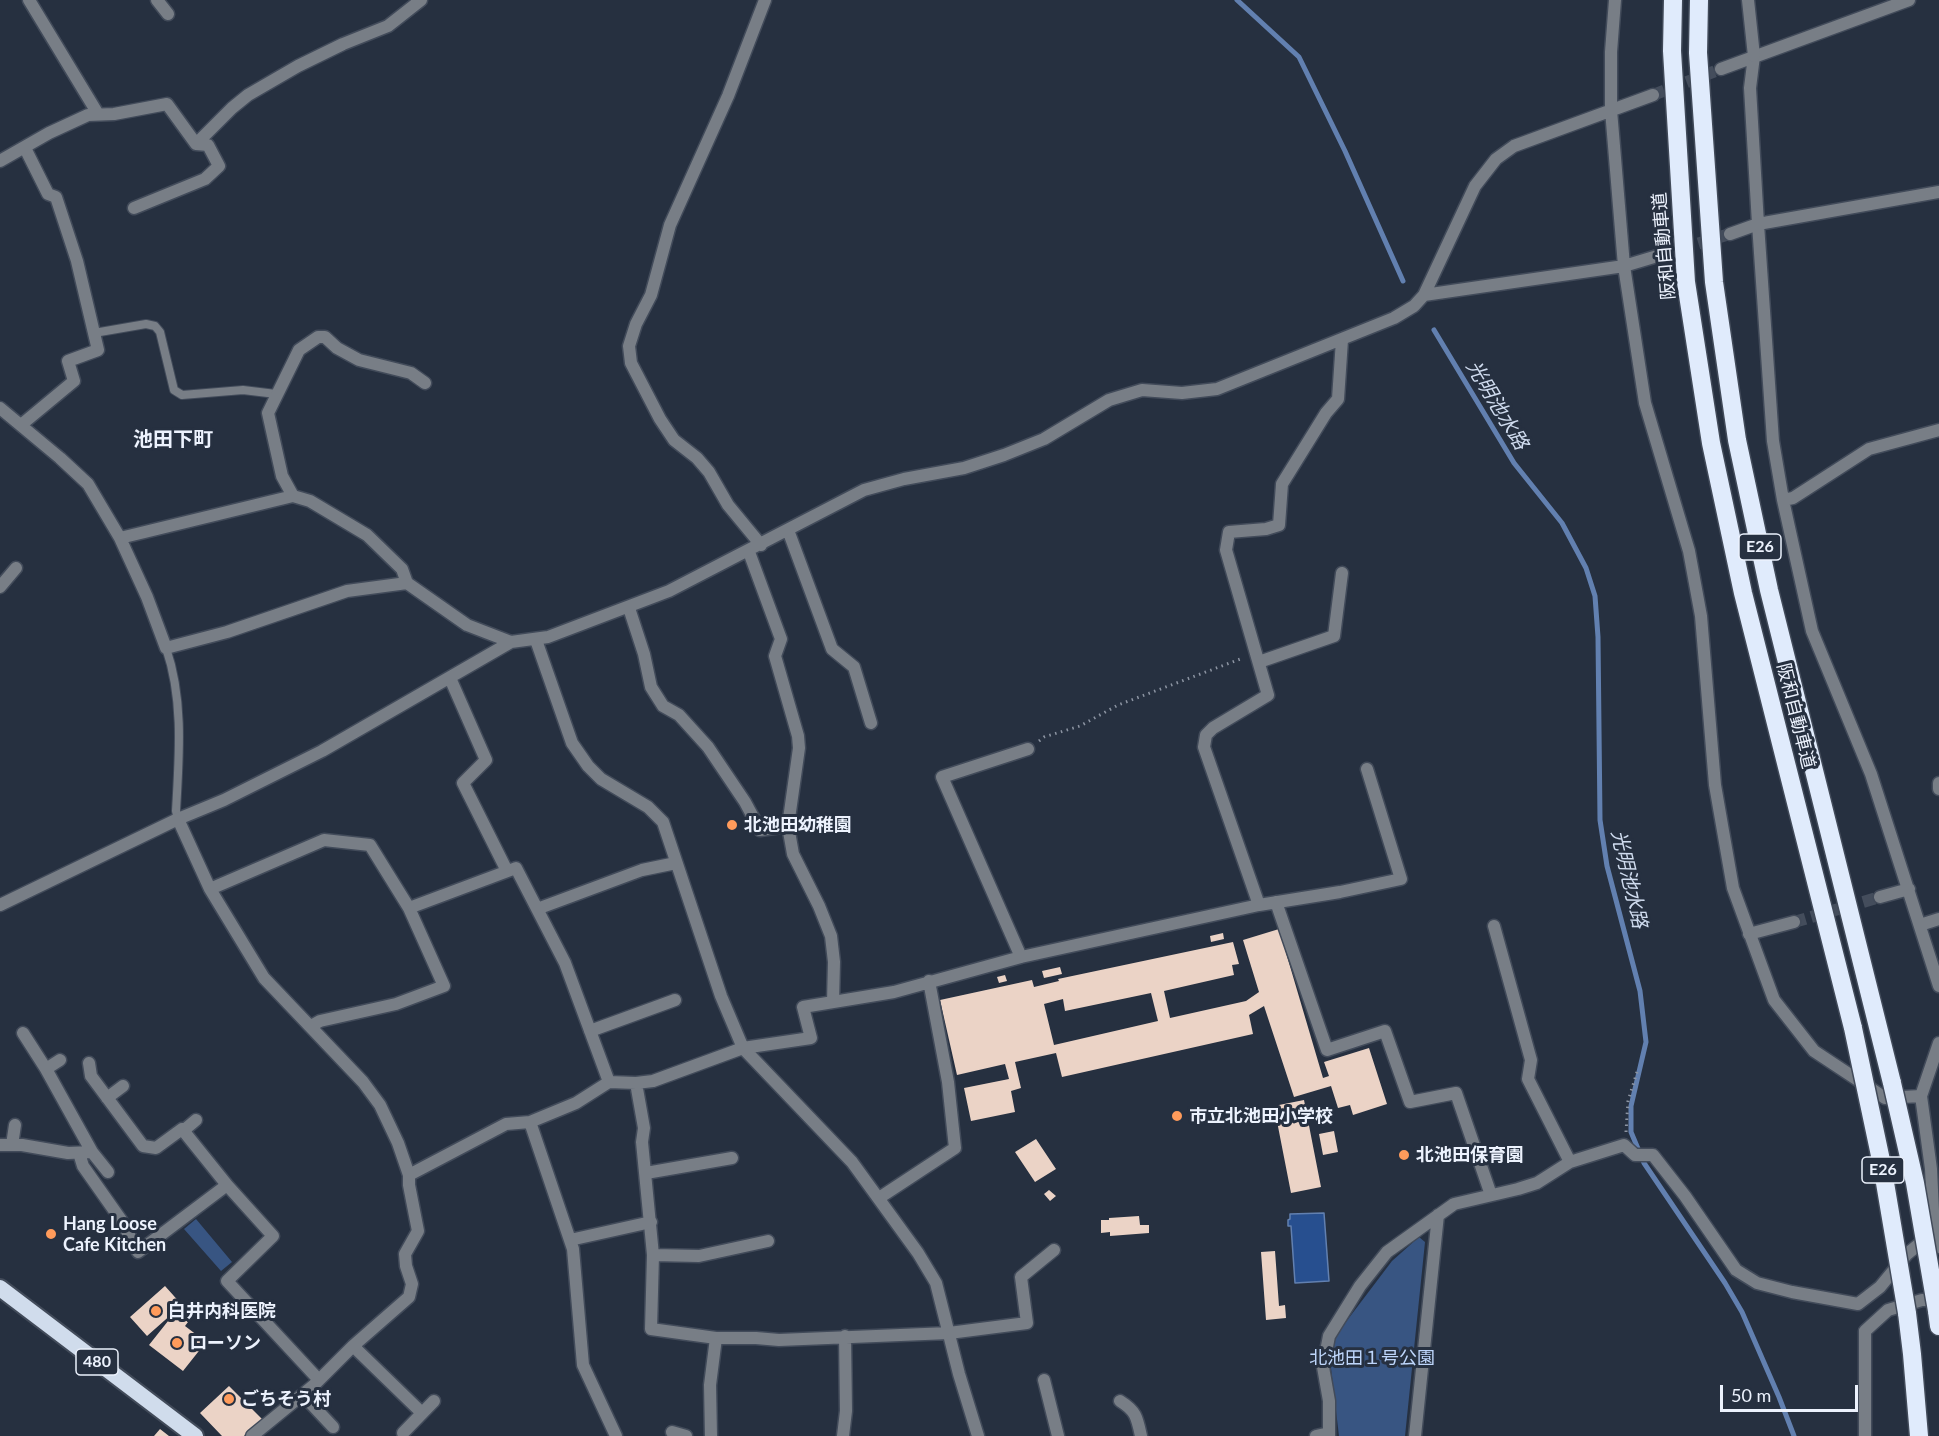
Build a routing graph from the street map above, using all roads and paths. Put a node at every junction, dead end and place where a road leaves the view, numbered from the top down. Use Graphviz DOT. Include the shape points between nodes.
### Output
graph roads {
  1 [pos="29,0"];
  2 [pos="157,0"];
  3 [pos="421,0"];
  4 [pos="765,0"];
  5 [pos="1615,0"];
  6 [pos="1673,0"];
  7 [pos="1699,0"];
  8 [pos="1748,0"];
  9 [pos="1909,0"];
  10 [pos="168,14"];
  11 [pos="1754,56"];
  12 [pos="1721,69"];
  13 [pos="1653,95"];
  14 [pos="1611,110"];
  15 [pos="98,114"];
  16 [pos="196,144"];
  17 [pos="25,148"];
  18 [pos="0,161"];
  19 [pos="1939,192"];
  20 [pos="134,208"];
  21 [pos="1758,224"];
  22 [pos="1730,234"];
  23 [pos="1664,254"];
  24 [pos="1624,266"];
  25 [pos="1424,295"];
  26 [pos="94,333"];
  27 [pos="1342,340"];
  28 [pos="425,383"];
  29 [pos="276,394"];
  30 [pos="0,408"];
  31 [pos="21,425"];
  32 [pos="1939,430"];
  33 [pos="293,496"];
  34 [pos="1783,500"];
  35 [pos="788,530"];
  36 [pos="120,538"];
  37 [pos="760,545"];
  38 [pos="748,552"];
  39 [pos="16,568"];
  40 [pos="1342,573"];
  41 [pos="407,583"];
  42 [pos="0,587"];
  43 [pos="629,608"];
  44 [pos="536,640"];
  45 [pos="511,642"];
  46 [pos="166,648"];
  47 [pos="1257,658"];
  48 [pos="450,678"];
  49 [pos="871,723"];
  50 [pos="1028,749"];
  51 [pos="1367,769"];
  52 [pos="1939,783"];
  53 [pos="1939,789"];
  54 [pos="178,819"];
  55 [pos="788,826"];
  56 [pos="676,863"];
  57 [pos="507,871"];
  58 [pos="210,889"];
  59 [pos="1909,889"];
  60 [pos="1880,897"];
  61 [pos="1276,902"];
  62 [pos="0,905"];
  63 [pos="1259,905"];
  64 [pos="409,909"];
  65 [pos="537,909"];
  66 [pos="1939,919"];
  67 [pos="1794,922"];
  68 [pos="1920,925"];
  69 [pos="1494,926"];
  70 [pos="1749,934"];
  71 [pos="1022,957"];
  72 [pos="929,981"];
  73 [pos="1939,986"];
  74 [pos="675,1000"];
  75 [pos="833,1002"];
  76 [pos="312,1026"];
  77 [pos="590,1031"];
  78 [pos="23,1033"];
  79 [pos="1939,1043"];
  80 [pos="743,1048"];
  81 [pos="60,1060"];
  82 [pos="89,1063"];
  83 [pos="46,1069"];
  84 [pos="1637,1072"];
  85 [pos="609,1082"];
  86 [pos="636,1083"];
  87 [pos="123,1086"];
  88 [pos="1921,1096"];
  89 [pos="107,1098"];
  90 [pos="196,1120"];
  91 [pos="530,1122"];
  92 [pos="15,1125"];
  93 [pos="183,1131"];
  94 [pos="6,1145"];
  95 [pos="1624,1145"];
  96 [pos="92,1152"];
  97 [pos="79,1153"];
  98 [pos="732,1158"];
  99 [pos="1570,1162"];
  100 [pos="1935,1170"];
  101 [pos="108,1172"];
  102 [pos="646,1173"];
  103 [pos="409,1175"];
  104 [pos="227,1185"];
  105 [pos="1491,1195"];
  106 [pos="879,1198"];
  107 [pos="1438,1215"];
  108 [pos="651,1222"];
  109 [pos="1936,1230"];
  110 [pos="570,1240"];
  111 [pos="768,1241"];
  112 [pos="1939,1247"];
  113 [pos="1054,1250"];
  114 [pos="653,1255"];
  115 [pos="0,1288"];
  116 [pos="1938,1312"];
  117 [pos="949,1333"];
  118 [pos="845,1336"];
  119 [pos="716,1338"];
  120 [pos="353,1346"];
  121 [pos="319,1380"];
  122 [pos="1044,1380"];
  123 [pos="303,1395"];
  124 [pos="434,1401"];
  125 [pos="1120,1401"];
  126 [pos="422,1413"];
  127 [pos="333,1427"];
  128 [pos="672,1432"];
  129 [pos="403,1433"];
  130 [pos="1325,1435"];
  131 [pos="195,1436"];
  132 [pos="252,1436"];
  133 [pos="616,1436"];
  134 [pos="686,1436"];
  135 [pos="711,1436"];
  136 [pos="843,1436"];
  137 [pos="978,1436"];
  138 [pos="1058,1436"];
  139 [pos="1141,1436"];
  140 [pos="1415,1436"];
  141 [pos="1865,1436"];
  142 [pos="1919,1436"];
  1 -- 15 [label="street"];
  2 -- 10 [label="street"];
  3 -- 16 [label="street" via="388,26 298,66 248,95"];
  4 -- 37 [label="street" via="728,96 670,225 651,295 629,346 631,363 660,419 674,440 709,472 728,505"];
  5 -- 14 [label="street"];
  6 -- 142 [label="highway, 阪和自動車道 / E26, bridge" via="1672,51 1686,282 1711,443 1743,593 1853,1028 1882,1165 1907,1313"];
  7 -- 116 [label="highway, 阪和自動車道 / E26, bridge" via="1698,53 1714,282 1737,440 1769,590 1892,1083"];
  8 -- 11 [label="street"];
  9 -- 11 [label="street"];
  11 -- 12 [label="street"];
  11 -- 21 [label="street" via="1750,88"];
  13 -- 14 [label="street"];
  14 -- 24 [label="street"];
  14 -- 25 [label="street" via="1514,146 1496,159 1475,186"];
  15 -- 16 [label="street" via="167,104"];
  15 -- 17 [label="street" via="68,124"];
  16 -- 20 [label="street" via="208,145 219,166 205,179"];
  17 -- 18 [label="street"];
  17 -- 26 [label="street" via="48,194 56,197 77,261"];
  19 -- 21 [label="street"];
  21 -- 22 [label="street"];
  21 -- 34 [label="street" via="1773,441"];
  23 -- 24 [label="street"];
  24 -- 25 [label="street"];
  24 -- 70 [label="street" via="1645,403 1689,551 1701,616 1714,785 1733,888"];
  25 -- 27 [label="street" via="1394,318"];
  26 -- 29 [label="lane" via="146,324 155,326 160,332 174,390 182,395 243,390"];
  26 -- 31 [label="street" via="98,350 68,361 74,381"];
  27 -- 35 [label="street" via="1217,389 1182,393 1142,390 1109,400 1044,439 964,468 864,490"];
  27 -- 47 [label="street" via="1338,399 1282,484 1279,525 1229,532 1226,550"];
  28 -- 29 [label="street" via="411,373 359,360 325,337 318,337 299,350"];
  29 -- 33 [label="street" via="268,412 282,476"];
  30 -- 31 [label="street"];
  31 -- 36 [label="street" via="88,484"];
  32 -- 34 [label="street" via="1869,449 1793,498"];
  33 -- 36 [label="street"];
  33 -- 41 [label="street" via="310,501 367,535 402,569"];
  34 -- 59 [label="street" via="1812,631 1871,774"];
  35 -- 37 [label="street"];
  35 -- 49 [label="street" via="832,649 854,667"];
  36 -- 46 [label="street"];
  37 -- 38 [label="street"];
  38 -- 43 [label="street"];
  38 -- 55 [label="street" via="781,639 775,656 798,736"];
  39 -- 42 [label="street"];
  40 -- 47 [label="street" via="1334,636"];
  41 -- 45 [label="street" via="467,625"];
  41 -- 46 [label="street" via="347,591 227,632"];
  43 -- 44 [label="street"];
  43 -- 55 [label="street" via="651,687 663,706 679,715 708,747 760,830"];
  44 -- 45 [label="street"];
  44 -- 56 [label="street" via="572,743 601,778 648,807 663,822"];
  45 -- 48 [label="street"];
  46 -- 54 [label="lane" via="177,700"];
  47 -- 50 [label="path" via="1118,705 1080,726 1044,737"];
  47 -- 63 [label="street" via="1268,695 1213,728 1206,735 1204,747"];
  48 -- 54 [label="street" via="322,751"];
  48 -- 57 [label="street" via="486,760 463,783"];
  50 -- 71 [label="street" via="942,777"];
  51 -- 61 [label="street" via="1401,879"];
  52 -- 53 [label="street"];
  54 -- 58 [label="street"];
  54 -- 62 [label="street"];
  55 -- 75 [label="street" via="793,854 831,936"];
  56 -- 65 [label="street" via="642,870"];
  56 -- 80 [label="street"];
  57 -- 64 [label="street"];
  57 -- 65 [label="street" via="516,868"];
  58 -- 64 [label="street" via="324,840 370,845"];
  58 -- 76 [label="street" via="264,978"];
  59 -- 60 [label="street"];
  59 -- 68 [label="street"];
  61 -- 63 [label="street"];
  61 -- 105 [label="street" via="1327,1050 1385,1031 1410,1102 1456,1093"];
  63 -- 71 [label="street"];
  64 -- 76 [label="street" via="444,986 396,1004"];
  65 -- 77 [label="street" via="565,963"];
  66 -- 68 [label="street"];
  67 -- 70 [label="street"];
  68 -- 73 [label="street"];
  69 -- 99 [label="street" via="1531,1060 1528,1079"];
  70 -- 88 [label="street" via="1774,1000 1814,1051 1885,1098"];
  71 -- 72 [label="street"];
  72 -- 75 [label="street" via="894,992"];
  72 -- 106 [label="street" via="956,1148"];
  74 -- 77 [label="street"];
  75 -- 80 [label="street" via="803,1007 811,1038"];
  76 -- 103 [label="street" via="380,1105"];
  77 -- 85 [label="street"];
  78 -- 83 [label="street"];
  79 -- 88 [label="street"];
  80 -- 86 [label="street" via="652,1081"];
  80 -- 106 [label="street" via="852,1162"];
  81 -- 83 [label="street"];
  82 -- 89 [label="street" via="91,1076"];
  83 -- 96 [label="street"];
  84 -- 95 [label="path" via="1628,1101"];
  85 -- 86 [label="street"];
  85 -- 91 [label="street" via="576,1103"];
  86 -- 102 [label="street"];
  87 -- 89 [label="street"];
  88 -- 100 [label="street"];
  89 -- 93 [label="street" via="143,1146 156,1148"];
  90 -- 93 [label="street"];
  91 -- 103 [label="street" via="506,1124"];
  91 -- 110 [label="street"];
  92 -- 94 [label="street"];
  93 -- 104 [label="street"];
  94 -- 97 [label="street"];
  95 -- 99 [label="street"];
  95 -- 109 [label="street" via="1635,1155 1653,1155 1736,1270 1756,1284 1858,1304 1880,1287 1906,1254"];
  96 -- 97 [label="street"];
  96 -- 101 [label="street"];
  97 -- 104 [label="street" via="83,1166 138,1252"];
  98 -- 102 [label="street"];
  99 -- 105 [label="street" via="1537,1183"];
  100 -- 109 [label="street"];
  102 -- 108 [label="street"];
  103 -- 120 [label="street" via="418,1231 405,1254 412,1284 409,1297"];
  104 -- 121 [label="street" via="273,1236 227,1281"];
  105 -- 107 [label="street" via="1454,1204"];
  106 -- 117 [label="street" via="936,1283"];
  107 -- 130 [label="street" via="1387,1252 1329,1336 1323,1367 1329,1401"];
  107 -- 140 [label="street"];
  108 -- 110 [label="street"];
  108 -- 114 [label="street"];
  109 -- 112 [label="street"];
  110 -- 133 [label="street" via="583,1365"];
  111 -- 114 [label="street" via="699,1256"];
  113 -- 117 [label="street" via="1021,1276 1028,1323"];
  114 -- 119 [label="street" via="651,1329"];
  115 -- 131 [label="highway, 480"];
  116 -- 141 [label="street" via="1922,1300 1888,1310 1865,1331"];
  117 -- 118 [label="street"];
  117 -- 137 [label="street"];
  118 -- 119 [label="street"];
  118 -- 136 [label="street"];
  119 -- 135 [label="street" via="710,1385"];
  120 -- 121 [label="street"];
  120 -- 126 [label="street"];
  121 -- 123 [label="street"];
  122 -- 138 [label="street"];
  123 -- 127 [label="street"];
  123 -- 132 [label="street"];
  124 -- 126 [label="street"];
  125 -- 139 [label="street" via="1132,1408"];
  126 -- 129 [label="street"];
  128 -- 134 [label="street"];
}
